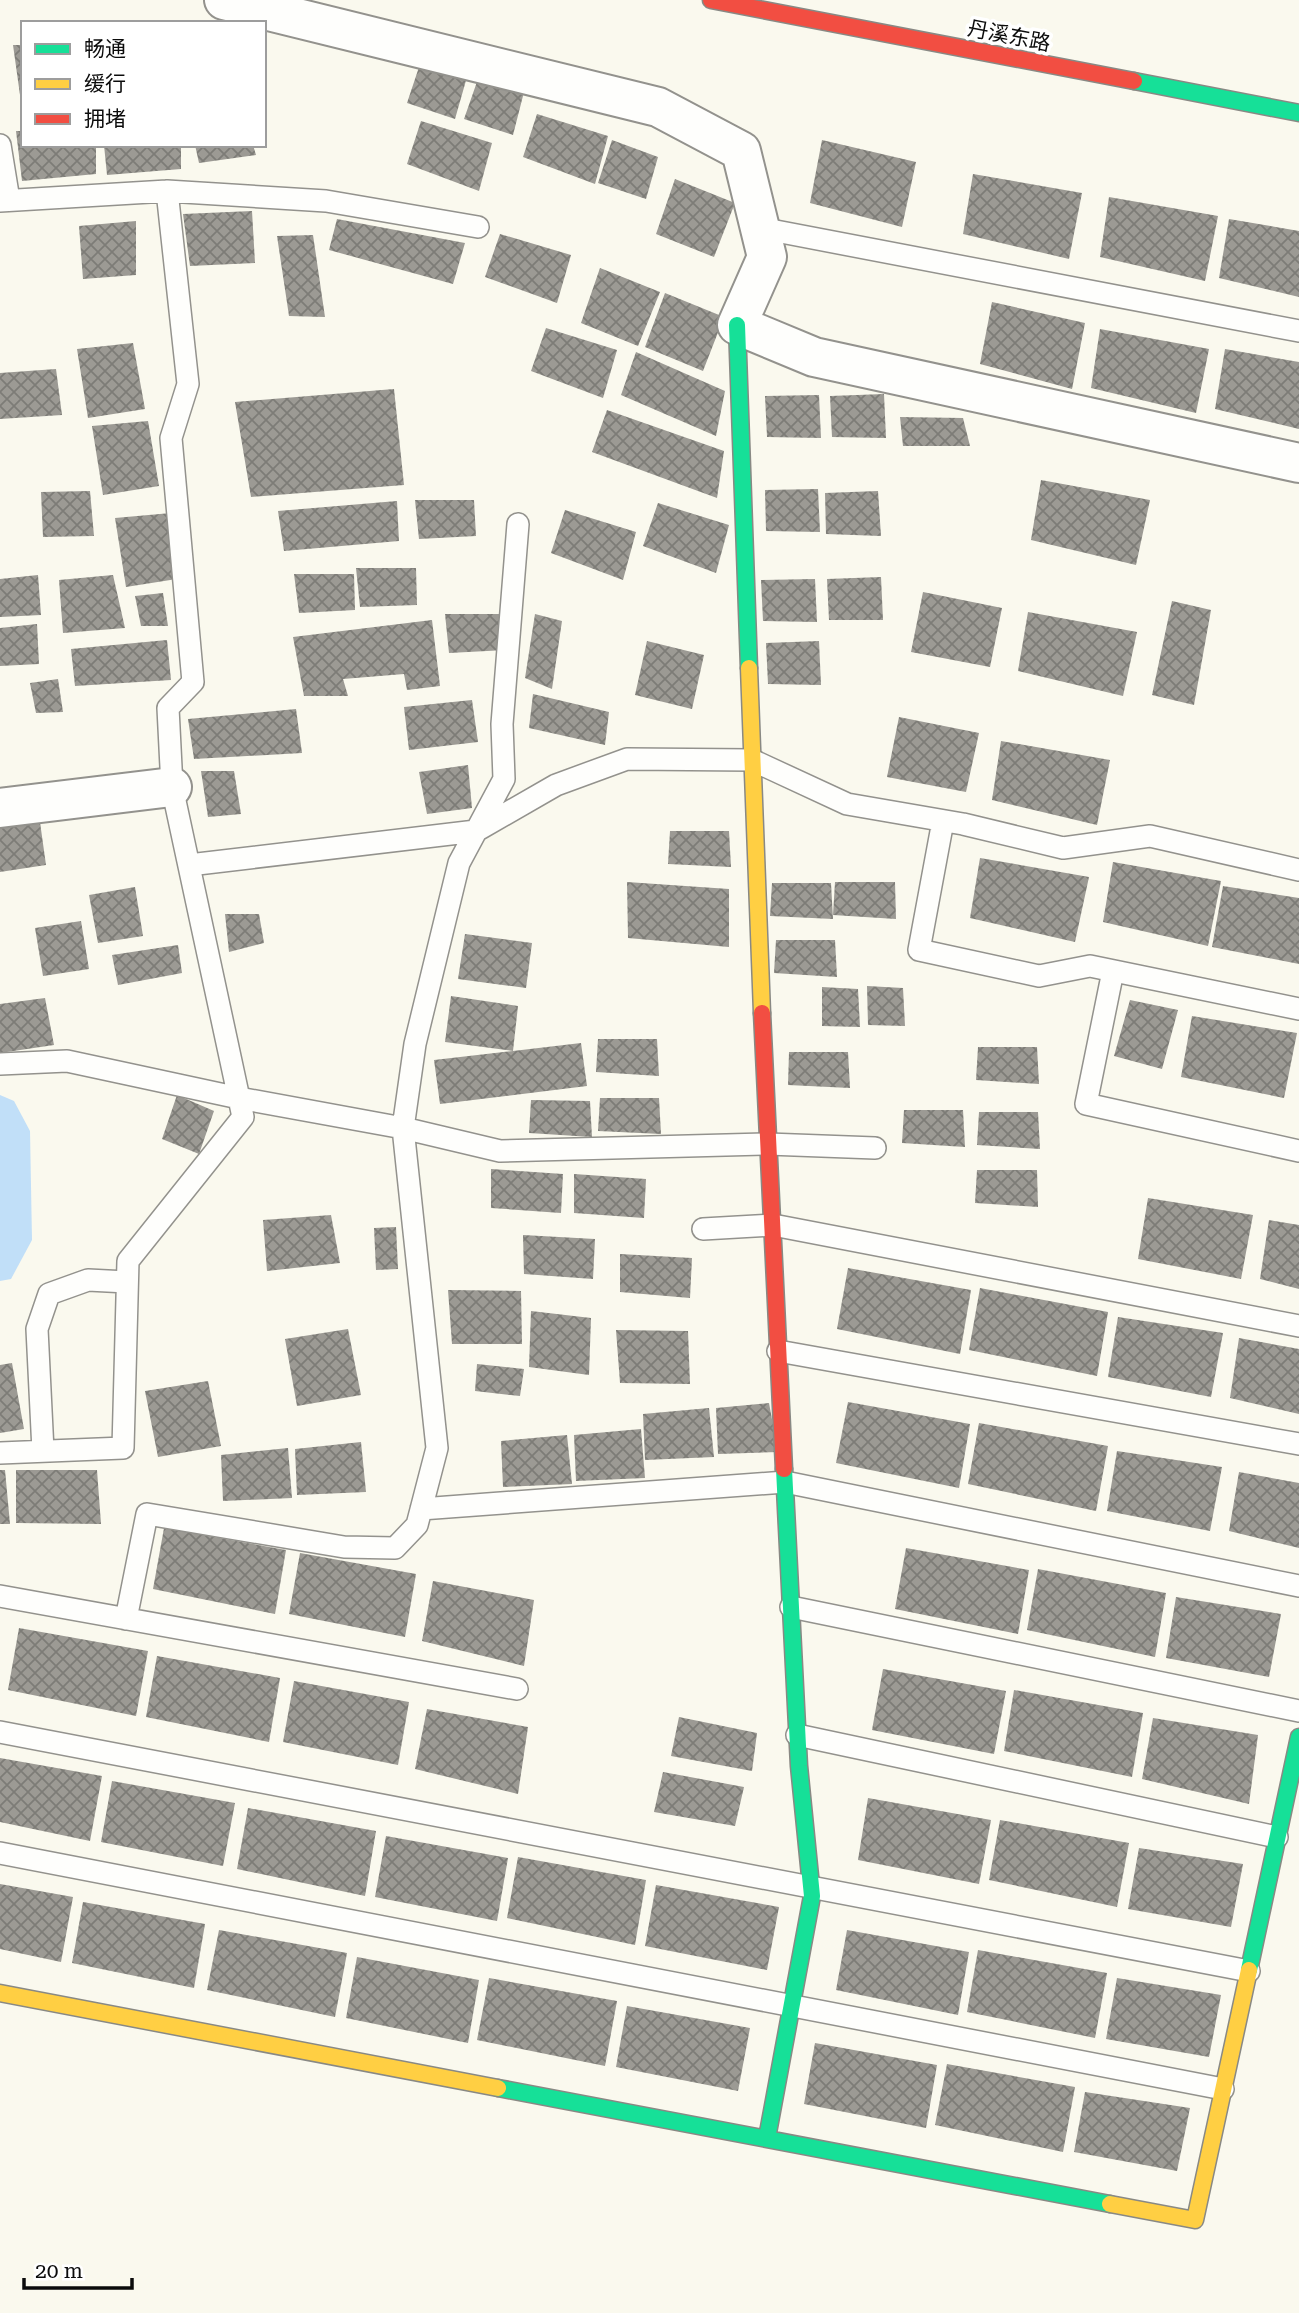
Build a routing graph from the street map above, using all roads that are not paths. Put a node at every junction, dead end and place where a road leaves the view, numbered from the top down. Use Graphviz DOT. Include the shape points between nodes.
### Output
graph roads {
  1 [pos="224,0"];
  2 [pos="711,0"];
  3 [pos="1299,113"];
  4 [pos="0,145"];
  5 [pos="167,191"];
  6 [pos="4,200"];
  7 [pos="478,227"];
  8 [pos="760,228"];
  9 [pos="737,325"];
  10 [pos="1299,331"];
  11 [pos="1299,463"];
  12 [pos="518,523"];
  13 [pos="752,760"];
  14 [pos="172,786"];
  15 [pos="0,808"];
  16 [pos="943,821"];
  17 [pos="476,831"];
  18 [pos="189,865"];
  19 [pos="1299,870"];
  20 [pos="1113,971"];
  21 [pos="1299,1009"];
  22 [pos="0,1064"];
  23 [pos="239,1097"];
  24 [pos="403,1128"];
  25 [pos="768,1144"];
  26 [pos="875,1148"];
  27 [pos="1299,1151"];
  28 [pos="773,1225"];
  29 [pos="703,1229"];
  30 [pos="127,1282"];
  31 [pos="1299,1326"];
  32 [pos="778,1351"];
  33 [pos="1299,1444"];
  34 [pos="43,1451"];
  35 [pos="0,1453"];
  36 [pos="785,1482"];
  37 [pos="421,1509"];
  38 [pos="1299,1586"];
  39 [pos="0,1596"];
  40 [pos="791,1607"];
  41 [pos="126,1619"];
  42 [pos="517,1689"];
  43 [pos="1299,1711"];
  44 [pos="0,1732"];
  45 [pos="797,1735"];
  46 [pos="1299,1737"];
  47 [pos="1278,1837"];
  48 [pos="0,1853"];
  49 [pos="811,1888"];
  50 [pos="1249,1971"];
  51 [pos="0,1993"];
  52 [pos="792,2006"];
  53 [pos="1223,2089"];
  54 [pos="767,2138"];
  1 -- 8 [label="street" via="658,107 741,151"];
  2 -- 3 [label="street, 丹溪东路"];
  4 -- 6 [label="lane"];
  5 -- 6 [label="lane"];
  5 -- 7 [label="lane" via="326,201"];
  5 -- 14 [label="lane" via="188,384 171,438 193,682 168,708"];
  8 -- 9 [label="street" via="767,257"];
  8 -- 10 [label="lane"];
  9 -- 11 [label="street" via="814,357"];
  9 -- 13 [label="street"];
  12 -- 17 [label="lane" via="502,724 504,779"];
  13 -- 16 [label="lane" via="847,804"];
  13 -- 17 [label="lane" via="627,759 556,785"];
  13 -- 25 [label="street"];
  14 -- 15 [label="street"];
  14 -- 18 [label="lane"];
  16 -- 19 [label="lane" via="1063,848 1150,836"];
  16 -- 20 [label="lane" via="919,950 1039,976 1090,966"];
  17 -- 18 [label="lane"];
  17 -- 24 [label="lane" via="459,863 415,1044"];
  18 -- 23 [label="lane"];
  20 -- 21 [label="lane"];
  20 -- 27 [label="lane" via="1086,1104"];
  22 -- 23 [label="lane" via="67,1061"];
  23 -- 24 [label="lane"];
  23 -- 30 [label="lane" via="243,1117 128,1261"];
  24 -- 25 [label="lane" via="500,1151"];
  24 -- 37 [label="lane" via="436,1448"];
  25 -- 26 [label="lane"];
  25 -- 28 [label="street"];
  28 -- 29 [label="lane"];
  28 -- 31 [label="lane"];
  28 -- 32 [label="street"];
  30 -- 34 [label="lane" via="88,1280 49,1294 37,1329"];
  30 -- 34 [label="lane" via="123,1448"];
  32 -- 33 [label="lane"];
  32 -- 36 [label="street"];
  34 -- 35 [label="lane"];
  36 -- 37 [label="lane"];
  36 -- 38 [label="lane"];
  36 -- 40 [label="street"];
  37 -- 41 [label="lane" via="417,1525 396,1548 344,1547 147,1514"];
  39 -- 41 [label="lane"];
  40 -- 43 [label="lane"];
  40 -- 45 [label="street"];
  41 -- 42 [label="lane"];
  44 -- 49 [label="lane"];
  45 -- 47 [label="lane"];
  45 -- 49 [label="street"];
  46 -- 47 [label="street"];
  47 -- 50 [label="street"];
  48 -- 52 [label="lane"];
  49 -- 50 [label="lane"];
  49 -- 52 [label="street"];
  50 -- 53 [label="street"];
  51 -- 54 [label="street"];
  52 -- 53 [label="lane"];
  52 -- 54 [label="street"];
  53 -- 54 [label="street" via="1195,2220"];
}
